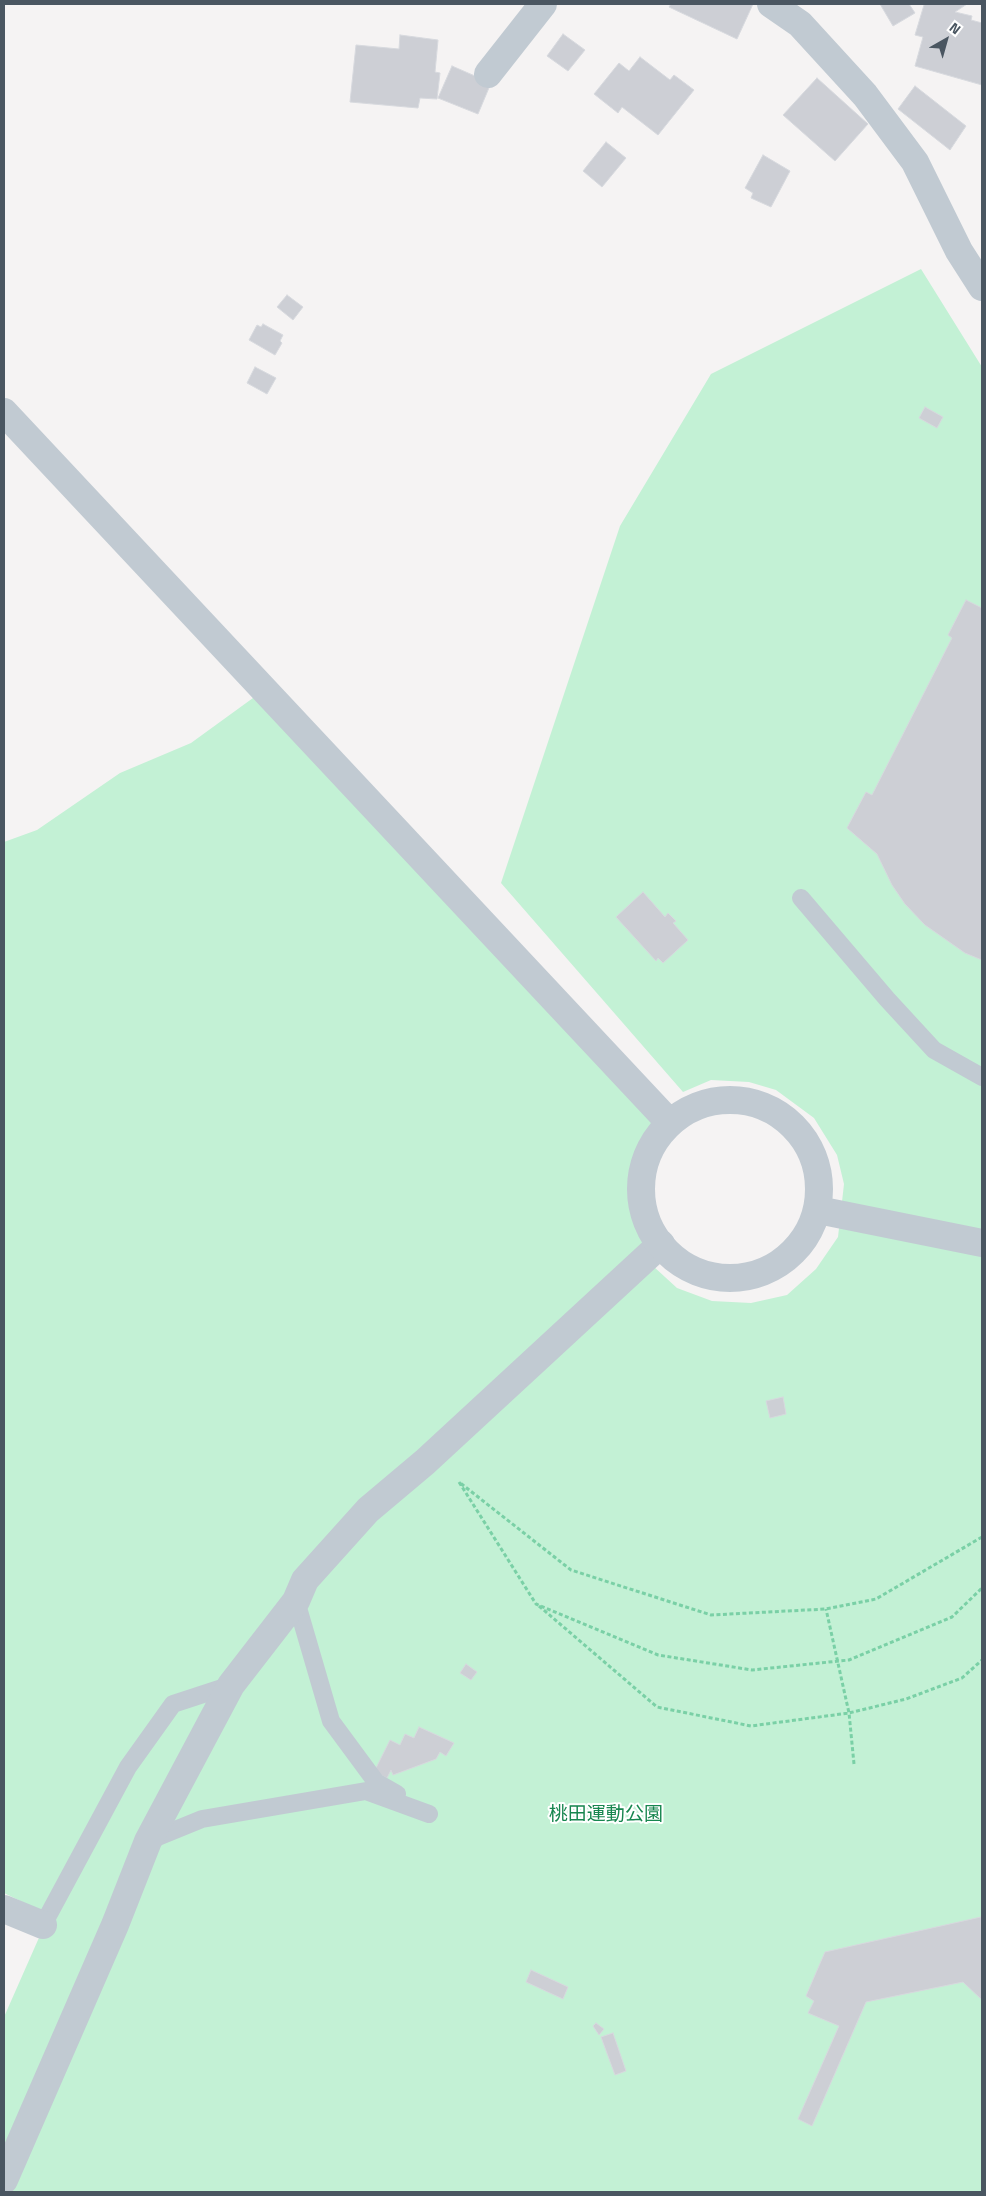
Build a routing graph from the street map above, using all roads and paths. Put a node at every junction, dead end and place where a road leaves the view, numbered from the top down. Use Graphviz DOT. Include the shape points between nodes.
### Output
graph roads {
  1 [pos="543,4"];
  2 [pos="771,4"];
  3 [pos="488,74"];
  4 [pos="982,287"];
  5 [pos="4,412"];
  6 [pos="801,898"];
  7 [pos="982,1077"];
  8 [pos="670,1122"];
  9 [pos="818,1210"];
  10 [pos="982,1243"];
  11 [pos="661,1244"];
  12 [pos="982,1537"];
  13 [pos="982,1588"];
  14 [pos="296,1601"];
  15 [pos="536,1604"];
  16 [pos="826,1608"];
  17 [pos="982,1660"];
  18 [pos="232,1685"];
  19 [pos="849,1713"];
  20 [pos="854,1764"];
  21 [pos="148,1841"];
  22 [pos="4,1909"];
  23 [pos="43,1926"];
  24 [pos="4,2180"];
  1 -- 3 [label="street"];
  2 -- 4 [label="street" via="800,24 865,95 893,132 915,162 959,251"];
  5 -- 8 [label="street"];
  6 -- 7 [label="lane" via="934,1050"];
  8 -- 9 [label="street" via="694,1107 721,1100 749,1102 776,1112 797,1130 813,1154 820,1181"];
  8 -- 11 [label="street" via="655,1140 641,1181 642,1204 649,1225"];
  9 -- 10 [label="street"];
  9 -- 11 [label="street" via="807,1236 788,1257 764,1272 736,1278 708,1275 682,1264"];
  11 -- 14 [label="street" via="425,1462 368,1510 305,1580"];
  12 -- 16 [label="path" via="876,1599"];
  13 -- 15 [label="path" via="952,1617 849,1660 752,1670 658,1655"];
  14 -- 18 [label="street"];
  14 -- 21 [label="lane" via="331,1721 376,1782 432,1814 366,1791 202,1819"];
  15 -- 16 [label="path" via="459,1482 571,1570 711,1615"];
  15 -- 19 [label="path" via="657,1707 751,1726"];
  16 -- 19 [label="path"];
  17 -- 19 [label="path" via="962,1678 906,1698"];
  18 -- 21 [label="street"];
  18 -- 23 [label="lane" via="173,1704 128,1766"];
  19 -- 20 [label="path"];
  21 -- 24 [label="street"];
  22 -- 23 [label="street"];
}
